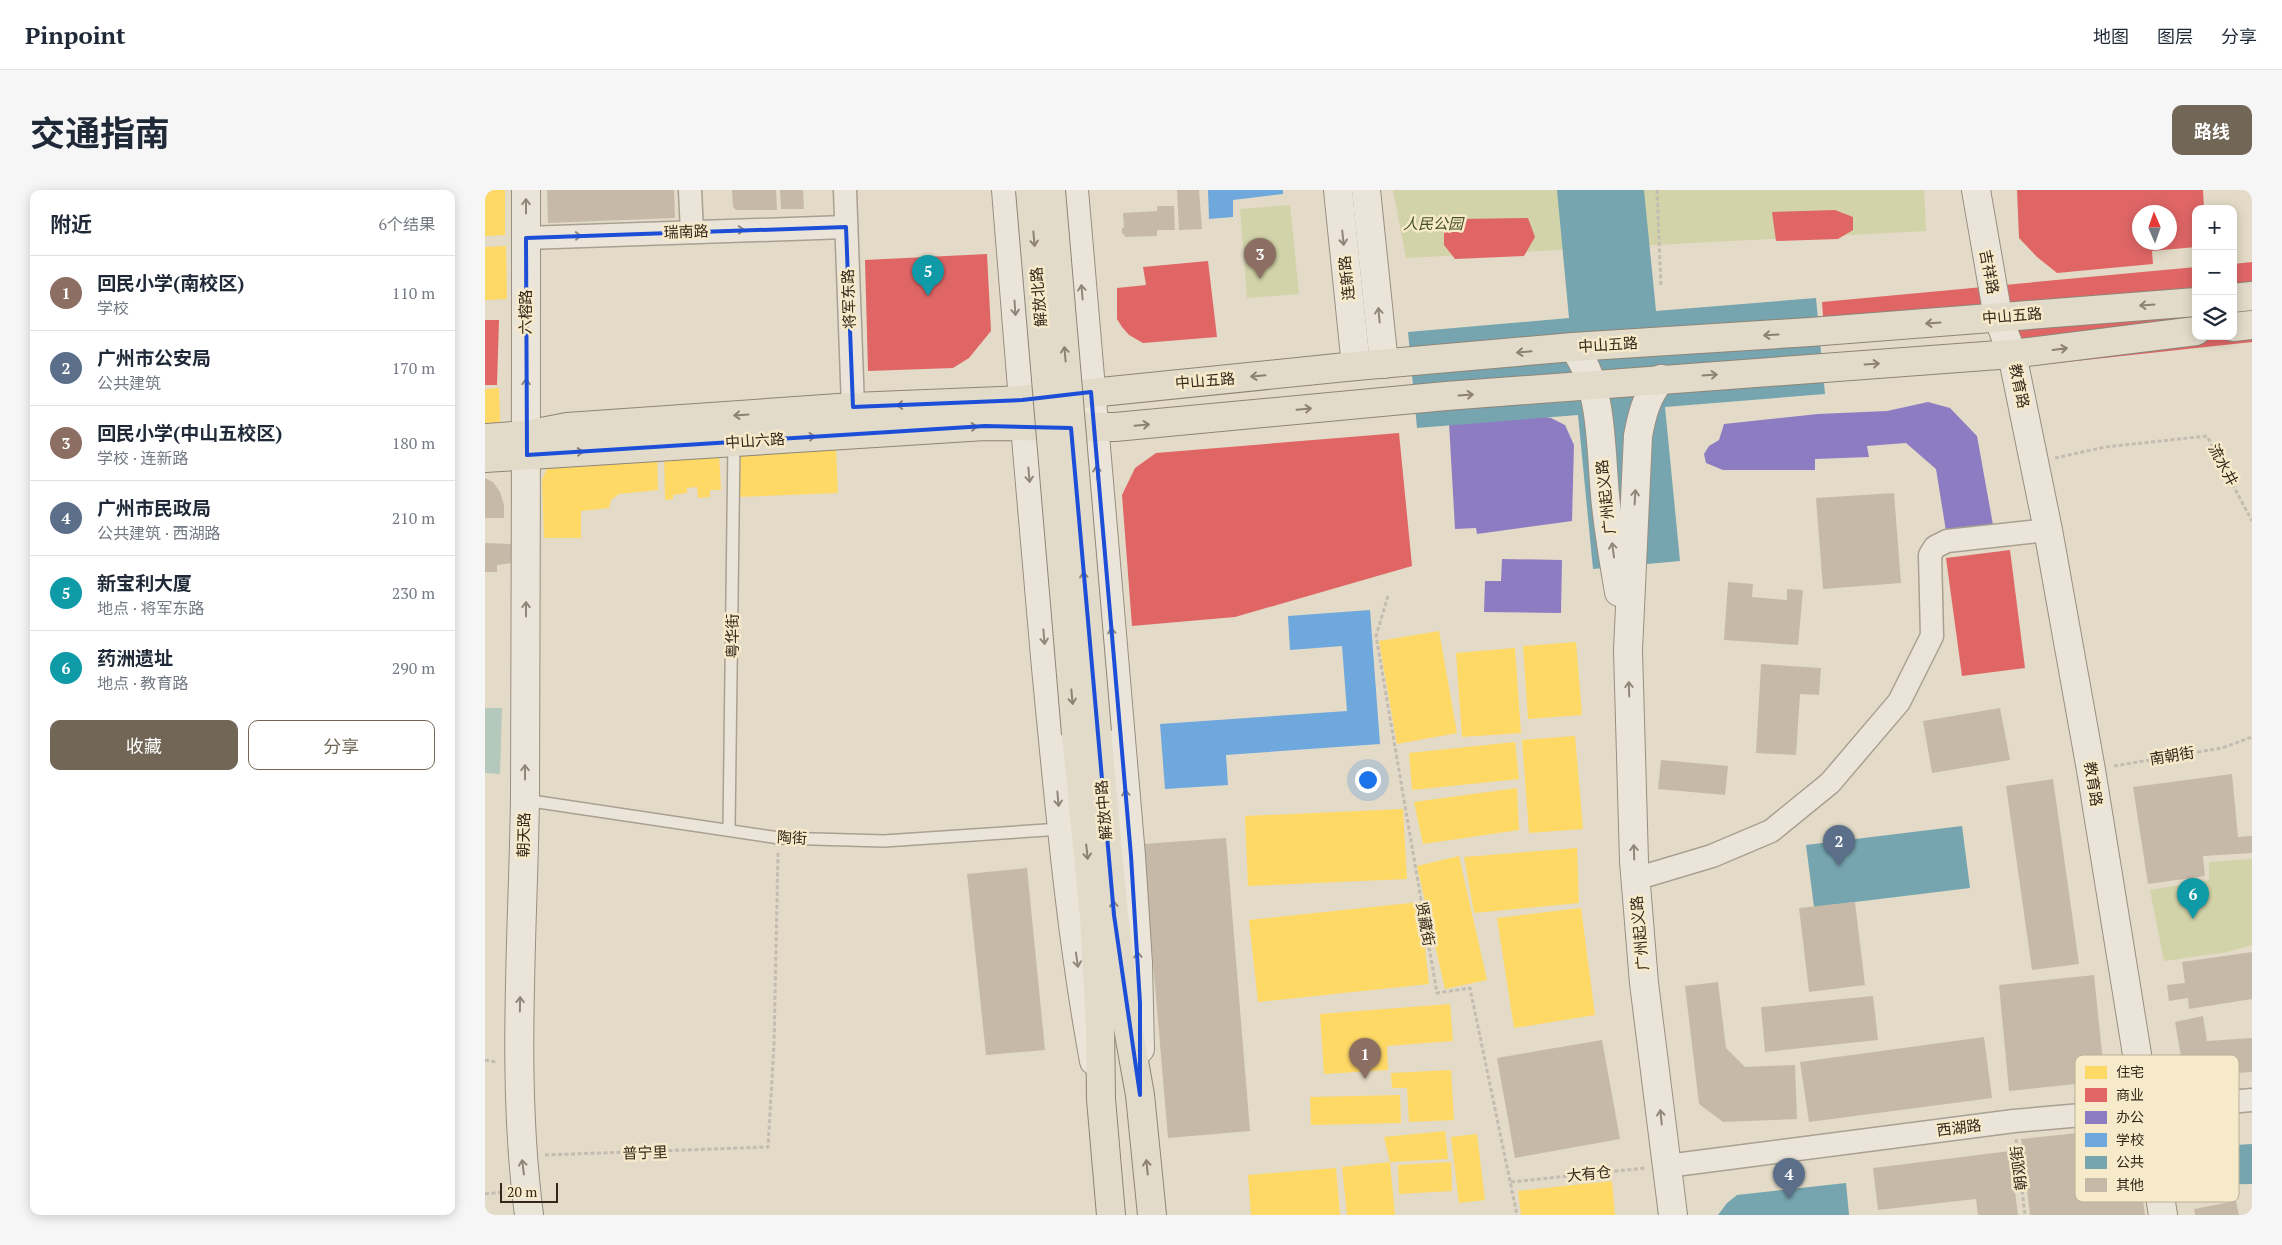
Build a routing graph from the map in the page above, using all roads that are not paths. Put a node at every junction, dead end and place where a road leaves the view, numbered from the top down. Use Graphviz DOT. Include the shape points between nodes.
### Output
graph roads {
  1 [pos="526,190"];
  2 [pos="690,190"];
  3 [pos="845,190"];
  4 [pos="1006,190"];
  5 [pos="1029,190"];
  6 [pos="1051,190"];
  7 [pos="1074,190"];
  8 [pos="1338,190"];
  9 [pos="1366,190"];
  10 [pos="1959,190"];
  11 [pos="1976,190"];
  12 [pos="846,227"];
  13 [pos="692,232"];
  14 [pos="526,238"];
  15 [pos="2252,296"];
  16 [pos="2237,298"];
  17 [pos="2192,302"];
  18 [pos="1990,318"];
  19 [pos="2252,324"];
  20 [pos="2237,326"];
  21 [pos="2192,332"];
  22 [pos="1573,347"];
  23 [pos="2012,354"];
  24 [pos="1383,364"];
  25 [pos="1356,366"];
  26 [pos="1661,379"];
  27 [pos="1592,385"];
  28 [pos="1057,400"];
  29 [pos="853,407"];
  30 [pos="1025,427"];
  31 [pos="1093,428"];
  32 [pos="485,438"];
  33 [pos="734,443"];
  34 [pos="527,445"];
  35 [pos="485,458"];
  36 [pos="2048,530"];
  37 [pos="1628,650"];
  38 [pos="1087,733"];
  39 [pos="525,800"];
  40 [pos="729,829"];
  41 [pos="1061,829"];
  42 [pos="1635,879"];
  43 [pos="2136,1055"];
  44 [pos="1140,1095"];
  45 [pos="1101,1099"];
  46 [pos="2252,1100"];
  47 [pos="2239,1101"];
  48 [pos="2075,1115"];
  49 [pos="1667,1166"];
  50 [pos="2161,1202"];
  51 [pos="529,1215"];
  52 [pos="1111,1215"];
  53 [pos="1152,1215"];
  54 [pos="1673,1215"];
  55 [pos="2163,1215"];
  14 -- 1 [label="main road, 六榕路, one-way"];
  2 -- 13 [label="street"];
  3 -- 12 [label="street, 将军东路"];
  4 -- 28 [label="main road, one-way"];
  5 -- 28 [label="main road, 解放北路, one-way, bridge"];
  28 -- 6 [label="main road, 解放北路, one-way, bridge"];
  28 -- 7 [label="main road, one-way"];
  8 -- 25 [label="main road, 连新路, one-way"];
  24 -- 9 [label="main road, 连新路, one-way"];
  10 -- 18 [label="main road, 吉祥路"];
  11 -- 18 [label="main road, 吉祥路"];
  13 -- 12 [label="street, 瑞南路, one-way"];
  12 -- 29 [label="street, 将军东路"];
  14 -- 13 [label="street, 瑞南路, one-way"];
  34 -- 14 [label="main road, 六榕路, one-way"];
  15 -- 16 [label="main road"];
  17 -- 18 [label="main road, 中山五路, one-way"];
  18 -- 22 [label="main road, 中山五路, one-way"];
  18 -- 23 [label="main road, 吉祥路"];
  19 -- 20 [label="main road"];
  23 -- 21 [label="main road, one-way"];
  22 -- 24 [label="main road, 中山五路, one-way"];
  22 -- 27 [label="main road, 广州起义路" via="1587,368"];
  26 -- 23 [label="main road, one-way"];
  23 -- 36 [label="main road, 教育路"];
  24 -- 25 [label="main road, 中山五路"];
  25 -- 28 [label="main road, 中山五路, one-way"];
  26 -- 27 [label="main road"];
  37 -- 26 [label="main road, 广州起义路, one-way" via="1638,436 1651,390"];
  31 -- 27 [label="main road, one-way"];
  37 -- 27 [label="main road, 广州起义路, one-way"];
  28 -- 29 [label="main road, 中山六路, one-way"];
  28 -- 30 [label="main road"];
  28 -- 31 [label="main road"];
  28 -- 38 [label="main road, 解放中路, bridge"];
  29 -- 34 [label="main road, 中山六路, one-way" via="567,427"];
  30 -- 31 [label="main road"];
  33 -- 30 [label="main road, 中山六路, one-way"];
  30 -- 41 [label="main road, one-way"];
  44 -- 31 [label="main road, one-way" via="1140,1003 1131,856"];
  32 -- 34 [label="main road, 中山六路"];
  34 -- 33 [label="main road, 中山六路, one-way"];
  33 -- 40 [label="lane, 粤华街"];
  34 -- 35 [label="main road, 中山六路"];
  39 -- 34 [label="main road, 朝天路, one-way"];
  36 -- 42 [label="street" via="1947,542 1935,547 1930,555 1932,636 1899,702 1830,783 1771,831 1712,856"];
  36 -- 43 [label="main road, 教育路" via="2091,770"];
  42 -- 37 [label="main road, 广州起义路, one-way"];
  44 -- 38 [label="main road, 解放中路, one-way"];
  38 -- 45 [label="main road, 解放中路, one-way" via="1101,1024"];
  39 -- 40 [label="lane, 陶街"];
  51 -- 39 [label="main road, 朝天路, one-way" via="518,1090"];
  40 -- 41 [label="lane, 陶街" via="779,838 884,841"];
  41 -- 45 [label="main road, one-way" via="1083,1010"];
  49 -- 42 [label="main road, 广州起义路, one-way" via="1644,983"];
  53 -- 44 [label="main road, 解放中路, one-way"];
  45 -- 52 [label="main road, 解放中路"];
  46 -- 47 [label="street, 西湖路"];
  48 -- 49 [label="street, 西湖路"];
  49 -- 54 [label="main road, 广州起义路"];
  50 -- 55 [label="main road, 教育路"];
}
